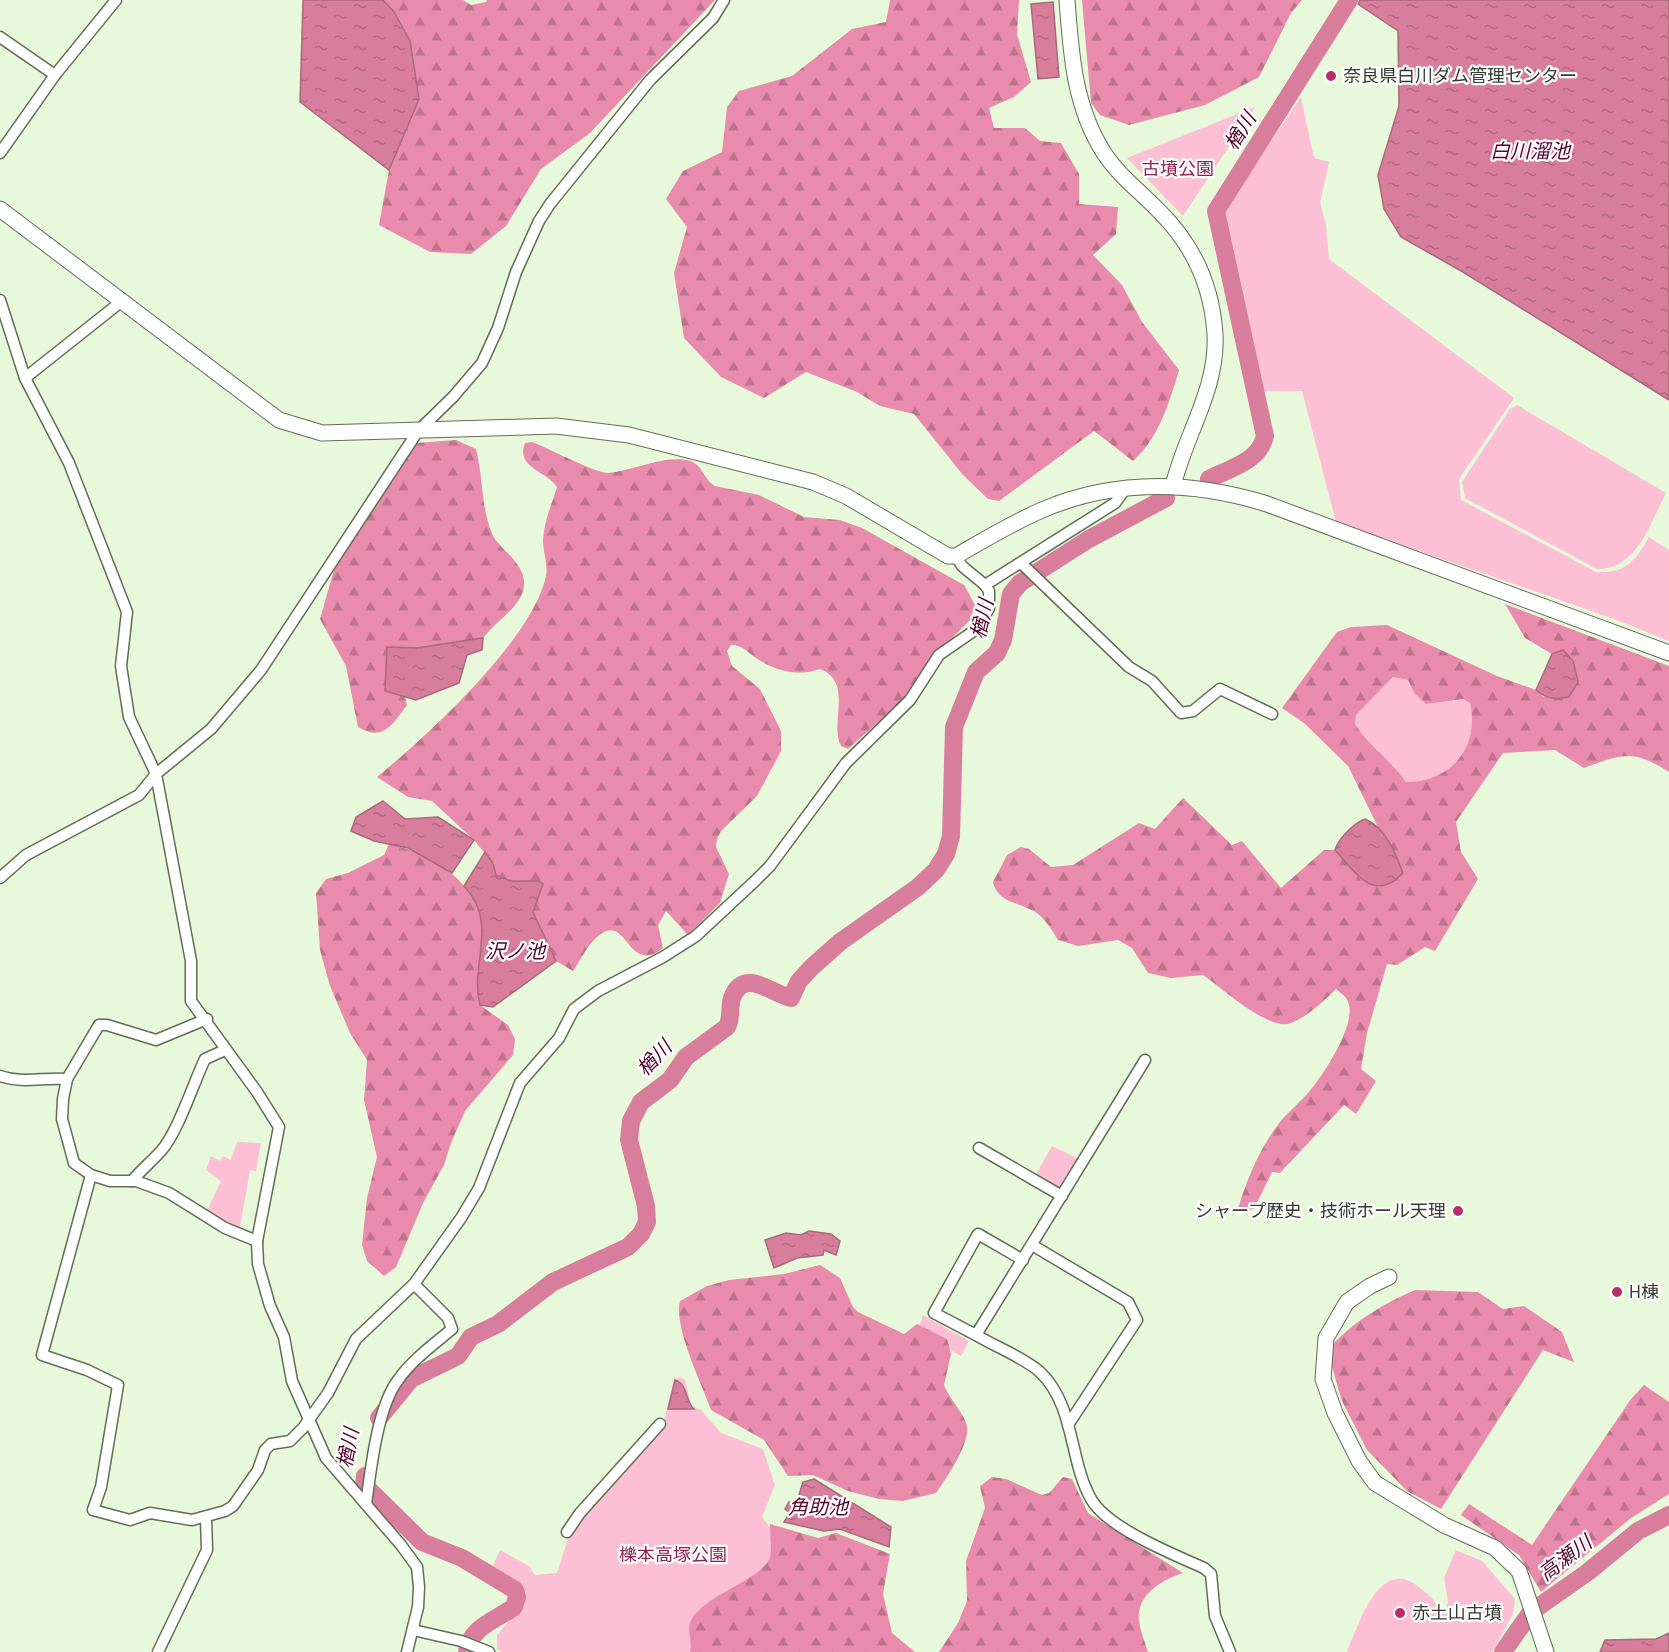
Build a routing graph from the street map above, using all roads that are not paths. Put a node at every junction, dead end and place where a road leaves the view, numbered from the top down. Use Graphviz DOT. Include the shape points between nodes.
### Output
graph roads {
  1 [pos="116,0"];
  2 [pos="724,0"];
  3 [pos="1067,0"];
  4 [pos="0,37"];
  5 [pos="55,75"];
  6 [pos="0,153"];
  7 [pos="0,209"];
  8 [pos="0,300"];
  9 [pos="122,301"];
  10 [pos="25,378"];
  11 [pos="418,431"];
  12 [pos="1173,486"];
  13 [pos="1126,488"];
  14 [pos="956,556"];
  15 [pos="1021,563"];
  16 [pos="985,585"];
  17 [pos="1669,653"];
  18 [pos="1272,714"];
  19 [pos="156,774"];
  20 [pos="0,878"];
  21 [pos="207,1019"];
  22 [pos="225,1050"];
  23 [pos="1145,1060"];
  24 [pos="0,1076"];
  25 [pos="67,1080"];
  26 [pos="979,1148"];
  27 [pos="91,1174"];
  28 [pos="132,1181"];
  29 [pos="1062,1196"];
  30 [pos="257,1241"];
  31 [pos="1032,1245"];
  32 [pos="1023,1260"];
  33 [pos="1389,1277"];
  34 [pos="414,1284"];
  35 [pos="976,1335"];
  36 [pos="310,1418"];
  37 [pos="660,1424"];
  38 [pos="1068,1425"];
  39 [pos="366,1504"];
  40 [pos="206,1517"];
  41 [pos="567,1532"];
  42 [pos="413,1630"];
  43 [pos="158,1652"];
  44 [pos="407,1652"];
  45 [pos="489,1652"];
  46 [pos="1230,1652"];
  47 [pos="1546,1652"];
  1 -- 5 [label="street"];
  2 -- 11 [label="street" via="713,18 650,80 550,204 538,221 516,272 482,363"];
  3 -- 12 [label="street" via="1072,68 1086,122 1129,184 1183,237 1200,268 1209,298 1215,334 1213,365 1207,393"];
  4 -- 5 [label="street"];
  5 -- 6 [label="street"];
  7 -- 9 [label="street"];
  8 -- 10 [label="street"];
  9 -- 10 [label="street"];
  9 -- 11 [label="street" via="279,420 322,433"];
  10 -- 19 [label="street" via="69,463 127,612 121,666 129,717"];
  11 -- 14 [label="street" via="556,426 629,435 813,482 854,501 935,550"];
  11 -- 19 [label="street" via="261,670 211,729"];
  12 -- 13 [label="street"];
  12 -- 17 [label="street" via="1267,504"];
  13 -- 14 [label="street" via="1087,494 1044,509"];
  13 -- 15 [label="street" via="1115,503"];
  14 -- 16 [label="street"];
  15 -- 16 [label="street"];
  15 -- 18 [label="street" via="1129,667 1159,687 1181,713 1193,711 1220,689"];
  16 -- 34 [label="street" via="990,600 978,628 939,656 910,700 820,794 770,866 696,936 574,1009 559,1038 520,1083 479,1188"];
  19 -- 20 [label="street" via="139,795 26,855"];
  19 -- 21 [label="street" via="191,961 191,1001"];
  21 -- 22 [label="street"];
  21 -- 25 [label="street" via="156,1040 99,1025"];
  22 -- 28 [label="street" via="205,1059 172,1135"];
  22 -- 30 [label="street" via="279,1127"];
  23 -- 29 [label="street"];
  24 -- 25 [label="street" via="15,1082"];
  25 -- 27 [label="street" via="63,1099 65,1130 74,1163"];
  26 -- 29 [label="street"];
  27 -- 28 [label="street" via="110,1181"];
  27 -- 40 [label="street" via="42,1355 118,1385 101,1487 93,1510 130,1520 150,1513 192,1520"];
  28 -- 30 [label="street" via="169,1193 225,1228"];
  29 -- 31 [label="street"];
  30 -- 36 [label="street" via="258,1264 284,1337 291,1382"];
  31 -- 32 [label="street"];
  31 -- 38 [label="street" via="1128,1302 1137,1320"];
  32 -- 35 [label="street"];
  32 -- 35 [label="street" via="978,1234 934,1313"];
  33 -- 47 [label="street" via="1347,1302 1326,1338 1323,1379 1335,1413 1375,1484 1444,1525 1495,1548 1519,1571"];
  34 -- 36 [label="street" via="356,1339"];
  34 -- 39 [label="street" via="448,1318 452,1329 418,1357 396,1383 379,1429"];
  35 -- 38 [label="street" via="1039,1371 1056,1392"];
  36 -- 39 [label="street" via="326,1458"];
  36 -- 40 [label="street" via="290,1441 271,1444 264,1450 258,1470 233,1506"];
  37 -- 41 [label="street"];
  38 -- 46 [label="street" via="1092,1501 1152,1545 1211,1574 1215,1616"];
  39 -- 42 [label="street" via="417,1567 419,1587"];
  40 -- 43 [label="street" via="207,1550"];
  42 -- 44 [label="street"];
  42 -- 45 [label="street"];
}
